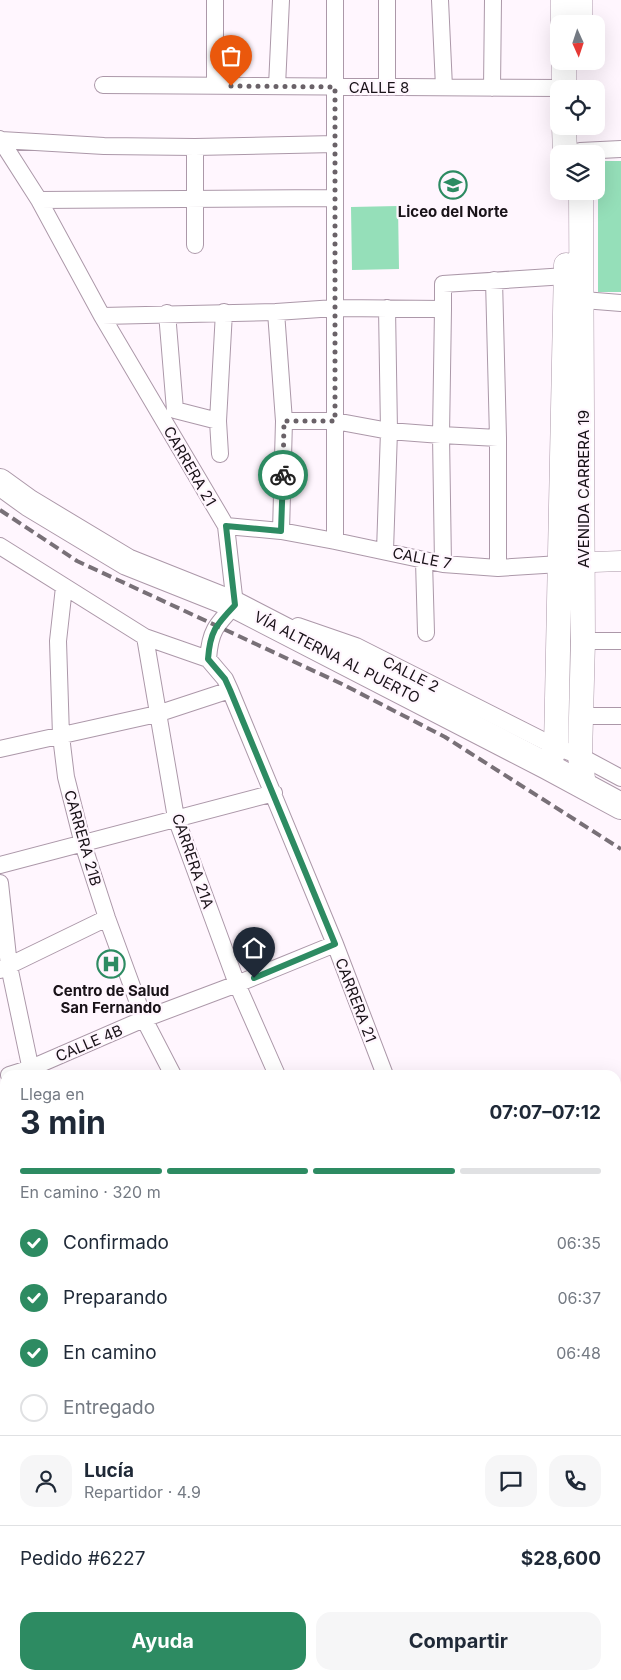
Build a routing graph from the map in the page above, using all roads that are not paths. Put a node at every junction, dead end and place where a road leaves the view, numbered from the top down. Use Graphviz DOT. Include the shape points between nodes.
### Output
graph roads {
  1 [pos="215,0"];
  2 [pos="281,0"];
  3 [pos="336,0"];
  4 [pos="387,0"];
  5 [pos="440,0"];
  6 [pos="493,0"];
  7 [pos="563,0"];
  8 [pos="580,0"];
  9 [pos="563,15"];
  10 [pos="580,15"];
  11 [pos="103,85"];
  12 [pos="216,86"];
  13 [pos="277,86"];
  14 [pos="335,87"];
  15 [pos="387,87"];
  16 [pos="444,87"];
  17 [pos="492,88"];
  18 [pos="550,88"];
  19 [pos="0,139"];
  20 [pos="335,144"];
  21 [pos="195,147"];
  22 [pos="621,149"];
  23 [pos="605,150"];
  24 [pos="335,198"];
  25 [pos="195,199"];
  26 [pos="39,200"];
  27 [pos="566,200"];
  28 [pos="580,200"];
  29 [pos="195,245"];
  30 [pos="494,280"];
  31 [pos="571,292"];
  32 [pos="621,302"];
  33 [pos="335,308"];
  34 [pos="387,308"];
  35 [pos="444,309"];
  36 [pos="224,312"];
  37 [pos="276,312"];
  38 [pos="167,313"];
  39 [pos="102,316"];
  40 [pos="218,421"];
  41 [pos="284,421"];
  42 [pos="335,421"];
  43 [pos="389,431"];
  44 [pos="440,436"];
  45 [pos="498,438"];
  46 [pos="220,454"];
  47 [pos="0,482"];
  48 [pos="226,526"];
  49 [pos="281,531"];
  50 [pos="335,541"];
  51 [pos="0,546"];
  52 [pos="385,551"];
  53 [pos="424,560"];
  54 [pos="621,561"];
  55 [pos="571,563"];
  56 [pos="444,564"];
  57 [pos="498,568"];
  58 [pos="64,586"];
  59 [pos="235,605"];
  60 [pos="426,633"];
  61 [pos="145,637"];
  62 [pos="583,641"];
  63 [pos="621,641"];
  64 [pos="208,659"];
  65 [pos="230,690"];
  66 [pos="158,714"];
  67 [pos="582,716"];
  68 [pos="621,716"];
  69 [pos="61,736"];
  70 [pos="0,749"];
  71 [pos="580,756"];
  72 [pos="552,757"];
  73 [pos="621,778"];
  74 [pos="584,786"];
  75 [pos="274,793"];
  76 [pos="621,806"];
  77 [pos="176,818"];
  78 [pos="83,844"];
  79 [pos="0,865"];
  80 [pos="0,885"];
  81 [pos="107,918"];
  82 [pos="335,944"];
  83 [pos="4,968"];
  84 [pos="237,984"];
  85 [pos="144,1019"];
  86 [pos="30,1070"];
  87 [pos="35,1070"];
  88 [pos="170,1070"];
  89 [pos="275,1070"];
  90 [pos="383,1070"];
  1 -- 12 [label="street"];
  2 -- 13 [label="street"];
  3 -- 14 [label="street"];
  4 -- 15 [label="street"];
  5 -- 16 [label="street"];
  6 -- 17 [label="street"];
  7 -- 9 [label="main road"];
  8 -- 10 [label="main road"];
  11 -- 12 [label="street, CALLE 8"];
  12 -- 13 [label="street, CALLE 8"];
  13 -- 14 [label="street, CALLE 8"];
  14 -- 15 [label="street, CALLE 8"];
  14 -- 20 [label="street"];
  15 -- 16 [label="street, CALLE 8"];
  16 -- 17 [label="street, CALLE 8"];
  17 -- 18 [label="street, CALLE 8"];
  19 -- 21 [label="street" via="104,146"];
  19 -- 26 [label="street, CARRERA 21"];
  20 -- 21 [label="street"];
  20 -- 24 [label="street"];
  21 -- 25 [label="street"];
  22 -- 23 [label="street"];
  24 -- 25 [label="street"];
  24 -- 33 [label="street"];
  25 -- 26 [label="street"];
  25 -- 29 [label="street"];
  26 -- 39 [label="street, CARRERA 21"];
  27 -- 31 [label="main road, AVENIDA CARRERA 19"];
  28 -- 31 [label="main road, AVENIDA CARRERA 19"];
  30 -- 31 [label="street"];
  30 -- 35 [label="street" via="443,284"];
  30 -- 45 [label="street"];
  31 -- 32 [label="street"];
  31 -- 55 [label="main road, AVENIDA CARRERA 19"];
  33 -- 34 [label="street"];
  33 -- 37 [label="street"];
  33 -- 42 [label="street"];
  34 -- 35 [label="street"];
  34 -- 43 [label="street"];
  35 -- 44 [label="street"];
  36 -- 37 [label="street"];
  36 -- 38 [label="street"];
  36 -- 40 [label="street"];
  37 -- 41 [label="street"];
  38 -- 39 [label="street"];
  38 -- 40 [label="street" via="175,410"];
  39 -- 48 [label="street, CARRERA 21"];
  40 -- 46 [label="street"];
  41 -- 42 [label="street"];
  41 -- 49 [label="street"];
  42 -- 43 [label="street"];
  42 -- 50 [label="street"];
  43 -- 44 [label="street"];
  43 -- 52 [label="street"];
  44 -- 45 [label="street"];
  44 -- 56 [label="street"];
  45 -- 57 [label="street"];
  47 -- 59 [label="main road, VÍA ALTERNA AL PUERTO" via="127,562"];
  48 -- 49 [label="street, CALLE 7"];
  48 -- 59 [label="street, CARRERA 21"];
  49 -- 50 [label="street, CALLE 7"];
  50 -- 52 [label="street, CALLE 7"];
  51 -- 58 [label="street"];
  52 -- 53 [label="street, CALLE 7"];
  53 -- 56 [label="street, CALLE 7"];
  53 -- 60 [label="street"];
  54 -- 55 [label="street, CALLE 7"];
  55 -- 57 [label="street, CALLE 7"];
  55 -- 62 [label="main road, AVENIDA CARRERA 19"];
  55 -- 72 [label="main road, AVENIDA CARRERA 19"];
  56 -- 57 [label="street, CALLE 7"];
  58 -- 61 [label="street"];
  58 -- 69 [label="street, CARRERA 21B" via="58,641"];
  59 -- 64 [label="street" via="216,625"];
  59 -- 72 [label="main road, VÍA ALTERNA AL PUERTO"];
  61 -- 64 [label="street"];
  61 -- 66 [label="street, CARRERA 21A"];
  62 -- 63 [label="street"];
  62 -- 67 [label="main road, AVENIDA CARRERA 19"];
  64 -- 65 [label="street, CARRERA 21"];
  65 -- 66 [label="street"];
  65 -- 75 [label="street, CARRERA 21"];
  66 -- 69 [label="street"];
  66 -- 77 [label="street, CARRERA 21A"];
  67 -- 68 [label="street"];
  67 -- 71 [label="main road, AVENIDA CARRERA 19"];
  69 -- 70 [label="street"];
  69 -- 78 [label="street, CARRERA 21B" via="66,777"];
  71 -- 72 [label="street"];
  71 -- 73 [label="street"];
  71 -- 74 [label="main road, AVENIDA CARRERA 19"];
  72 -- 74 [label="main road, VÍA ALTERNA AL PUERTO"];
  74 -- 76 [label="main road, VÍA ALTERNA AL PUERTO"];
  75 -- 77 [label="street"];
  75 -- 82 [label="street, CARRERA 21"];
  77 -- 78 [label="street"];
  77 -- 84 [label="street, CARRERA 21A"];
  78 -- 79 [label="street"];
  78 -- 81 [label="street, CARRERA 21B"];
  80 -- 83 [label="street"];
  81 -- 83 [label="street"];
  81 -- 85 [label="street, CARRERA 21B"];
  82 -- 84 [label="street, CALLE 4B"];
  82 -- 90 [label="street, CARRERA 21"];
  83 -- 86 [label="street"];
  84 -- 85 [label="street, CALLE 4B"];
  84 -- 89 [label="street, CARRERA 21A"];
  85 -- 87 [label="street, CALLE 4B"];
  85 -- 88 [label="street, CARRERA 21B"];
}
